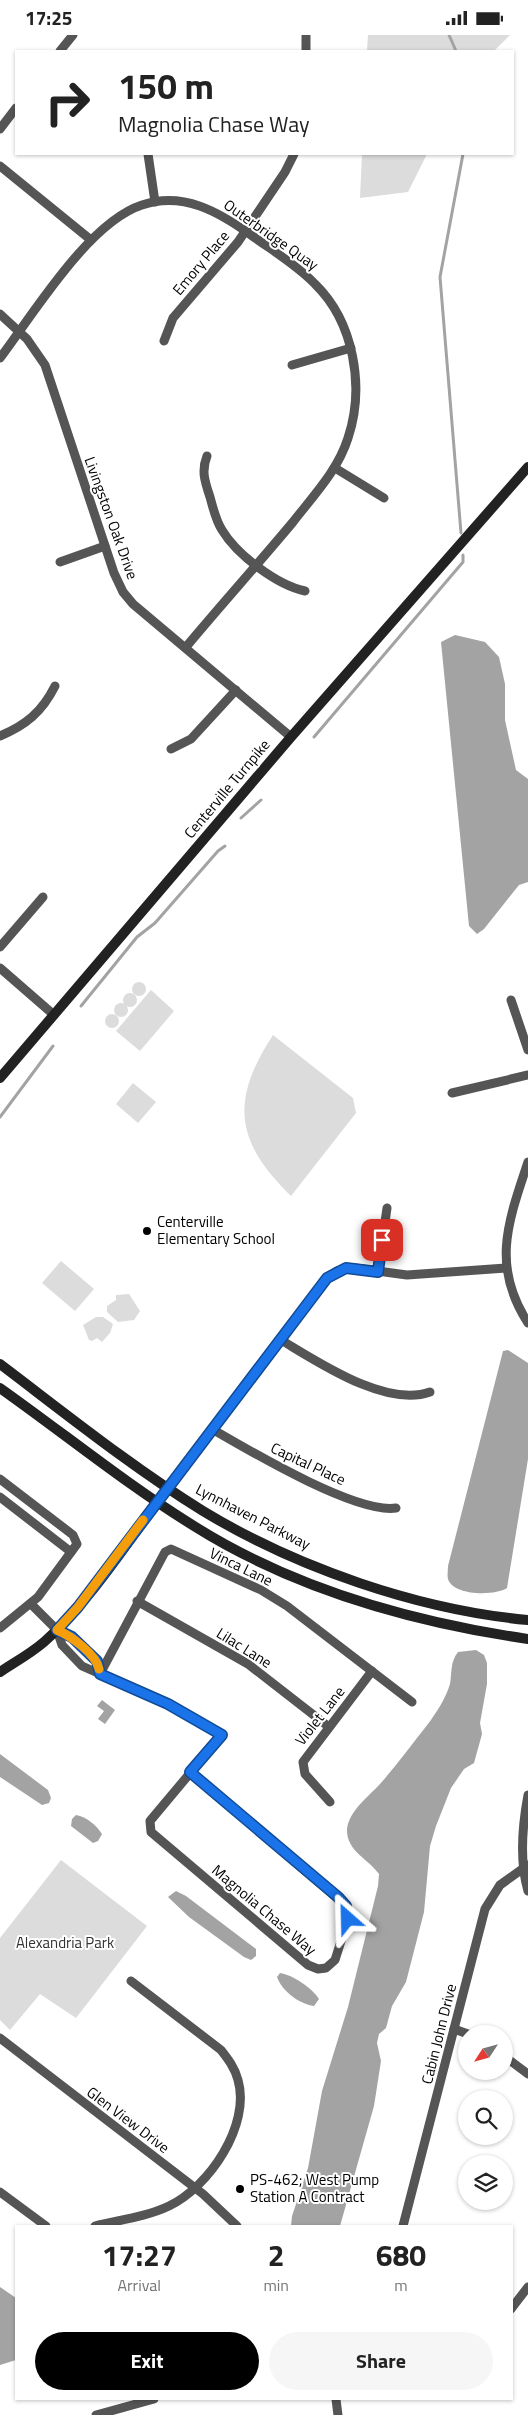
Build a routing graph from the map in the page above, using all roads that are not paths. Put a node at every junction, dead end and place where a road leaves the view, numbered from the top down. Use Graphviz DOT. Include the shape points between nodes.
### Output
graph roads {
  1 [pos="73,35"];
  2 [pos="306,35"];
  3 [pos="61,50"];
  4 [pos="306,50"];
  5 [pos="15,109"];
  6 [pos="0,129"];
  7 [pos="148,155"];
  8 [pos="294,155"];
  9 [pos="0,166"];
  10 [pos="156,201"];
  11 [pos="245,231"];
  12 [pos="91,240"];
  13 [pos="0,314"];
  14 [pos="20,331"];
  15 [pos="164,341"];
  16 [pos="351,348"];
  17 [pos="0,357"];
  18 [pos="292,365"];
  19 [pos="207,456"];
  20 [pos="528,467"];
  21 [pos="335,468"];
  22 [pos="384,498"];
  23 [pos="105,546"];
  24 [pos="60,561"];
  25 [pos="256,565"];
  26 [pos="305,591"];
  27 [pos="186,647"];
  28 [pos="55,687"];
  29 [pos="236,690"];
  30 [pos="0,735"];
  31 [pos="291,737"];
  32 [pos="171,749"];
  33 [pos="43,897"];
  34 [pos="0,947"];
  35 [pos="0,968"];
  36 [pos="511,1000"];
  37 [pos="54,1015"];
  38 [pos="528,1050"];
  39 [pos="528,1075"];
  40 [pos="0,1079"];
  41 [pos="452,1093"];
  42 [pos="528,1162"];
  43 [pos="387,1208"];
  44 [pos="506,1268"];
  45 [pos="378,1272"];
  46 [pos="528,1323"];
  47 [pos="281,1340"];
  48 [pos="0,1364"];
  49 [pos="0,1389"];
  50 [pos="430,1392"];
  51 [pos="212,1429"];
  52 [pos="0,1479"];
  53 [pos="168,1488"];
  54 [pos="0,1497"];
  55 [pos="157,1502"];
  56 [pos="396,1508"];
  57 [pos="72,1552"];
  58 [pos="137,1601"];
  59 [pos="31,1604"];
  60 [pos="528,1620"];
  61 [pos="0,1628"];
  62 [pos="57,1630"];
  63 [pos="528,1639"];
  64 [pos="372,1671"];
  65 [pos="0,1672"];
  66 [pos="100,1674"];
  67 [pos="412,1702"];
  68 [pos="330,1727"];
  69 [pos="190,1772"];
  70 [pos="528,1795"];
  71 [pos="330,1802"];
  72 [pos="526,1866"];
  73 [pos="528,1891"];
  74 [pos="131,1981"];
  75 [pos="454,2029"];
  76 [pos="458,2030"];
  77 [pos="0,2038"];
  78 [pos="513,2063"];
  79 [pos="528,2074"];
  80 [pos="196,2188"];
  81 [pos="0,2192"];
  82 [pos="45,2225"];
  83 [pos="99,2225"];
  84 [pos="236,2225"];
  85 [pos="403,2225"];
  86 [pos="528,2287"];
  87 [pos="513,2306"];
  88 [pos="150,2400"];
  89 [pos="336,2400"];
  90 [pos="96,2415"];
  91 [pos="338,2415"];
  1 -- 3 [label="street"];
  2 -- 4 [label="street"];
  5 -- 6 [label="street"];
  7 -- 10 [label="street"];
  8 -- 11 [label="street, Emory Place" via="286,172"];
  9 -- 12 [label="street"];
  10 -- 11 [label="street, Outerbridge Quay" via="194,204 226,217"];
  10 -- 12 [label="street, Outerbridge Quay" via="129,210"];
  11 -- 15 [label="street, Emory Place" via="218,268 173,317"];
  11 -- 16 [label="street, Outerbridge Quay" via="317,285 337,313"];
  12 -- 14 [label="street, Outerbridge Quay"];
  13 -- 14 [label="street, Livingston Oak Drive"];
  14 -- 17 [label="street, Outerbridge Quay"];
  14 -- 23 [label="street, Livingston Oak Drive" via="45,365"];
  16 -- 18 [label="street"];
  16 -- 21 [label="street, Outerbridge Quay" via="355,405 348,438"];
  19 -- 25 [label="street" via="203,475 217,522 228,539"];
  20 -- 31 [label="main road, Centerville Turnpike"];
  21 -- 22 [label="street"];
  21 -- 25 [label="street, Outerbridge Quay"];
  23 -- 24 [label="street"];
  23 -- 27 [label="street, Livingston Oak Drive" via="123,592"];
  25 -- 26 [label="street" via="281,583"];
  25 -- 27 [label="street, Outerbridge Quay"];
  27 -- 29 [label="street, Livingston Oak Drive"];
  28 -- 30 [label="street" via="38,713 21,727"];
  29 -- 31 [label="street, Livingston Oak Drive"];
  29 -- 32 [label="street" via="192,739"];
  31 -- 37 [label="main road, Centerville Turnpike"];
  33 -- 34 [label="street"];
  35 -- 37 [label="street"];
  36 -- 38 [label="street"];
  37 -- 40 [label="main road, Centerville Turnpike"];
  39 -- 41 [label="street"];
  42 -- 44 [label="street" via="507,1230"];
  43 -- 45 [label="street"];
  44 -- 45 [label="street" via="430,1275"];
  44 -- 46 [label="street" via="512,1295"];
  45 -- 47 [label="street" via="346,1268 330,1276"];
  47 -- 50 [label="street" via="322,1364 379,1390 411,1396"];
  47 -- 51 [label="street"];
  48 -- 53 [label="main road, Lynnhaven Parkway"];
  49 -- 55 [label="main road"];
  51 -- 53 [label="street"];
  51 -- 56 [label="street, Capital Place" via="323,1487 376,1508"];
  52 -- 57 [label="street" via="75,1537 77,1544"];
  53 -- 55 [label="main road"];
  53 -- 60 [label="main road, Lynnhaven Parkway" via="249,1536 330,1571 415,1599"];
  54 -- 57 [label="street"];
  55 -- 62 [label="main road"];
  55 -- 63 [label="main road" via="230,1546 326,1589 427,1621"];
  57 -- 59 [label="street"];
  58 -- 64 [label="street, Vinca Lane" via="165,1552 171,1549 261,1590"];
  58 -- 66 [label="street, Vinca Lane"];
  58 -- 68 [label="street, Lilac Lane" via="248,1664"];
  59 -- 61 [label="street"];
  59 -- 62 [label="street"];
  62 -- 65 [label="main road" via="25,1657"];
  62 -- 66 [label="street, Magnolia Chase Way" via="62,1645 82,1666"];
  62 -- 66 [label="street" via="72,1637 97,1661"];
  64 -- 67 [label="street, Vinca Lane"];
  64 -- 68 [label="street, Violet Lane"];
  66 -- 69 [label="street, Magnolia Chase Way" via="168,1704 222,1735"];
  68 -- 71 [label="street, Violet Lane" via="306,1758 303,1769"];
  69 -- 69 [label="street, Magnolia Chase Way" via="150,1821 151,1831 308,1965 318,1969 332,1964 348,1919 344,1903"];
  70 -- 72 [label="street" via="522,1833"];
  72 -- 73 [label="street"];
  72 -- 75 [label="street, Cabin John Drive" via="500,1885 485,1909"];
  74 -- 80 [label="street" via="210,2040 230,2062 238,2079 241,2106 231,2137"];
  75 -- 76 [label="street"];
  75 -- 85 [label="street, Cabin John Drive"];
  77 -- 80 [label="street, Glen View Drive"];
  78 -- 79 [label="street"];
  80 -- 83 [label="street" via="157,2211"];
  80 -- 84 [label="street, Glen View Drive"];
  81 -- 82 [label="street"];
  86 -- 87 [label="street"];
  88 -- 90 [label="street"];
  89 -- 91 [label="street"];
}
